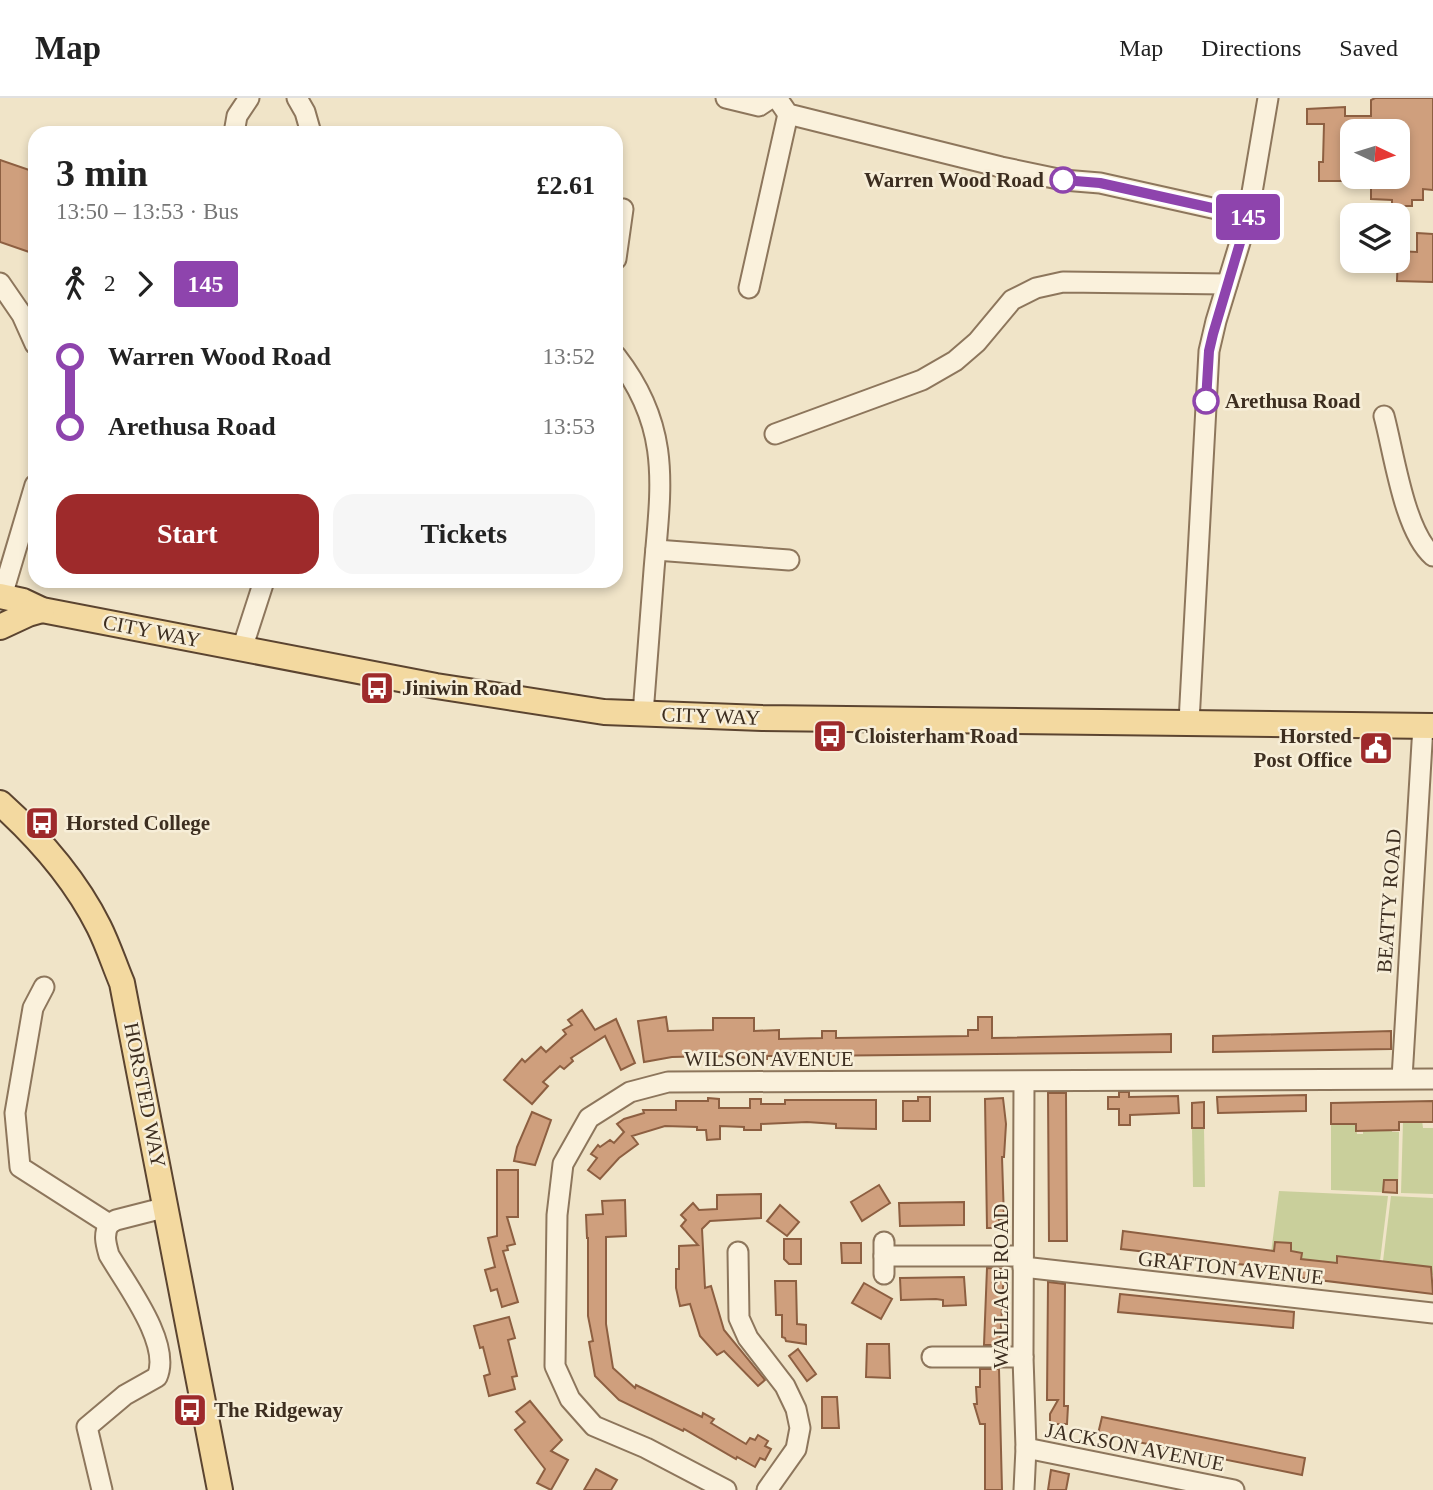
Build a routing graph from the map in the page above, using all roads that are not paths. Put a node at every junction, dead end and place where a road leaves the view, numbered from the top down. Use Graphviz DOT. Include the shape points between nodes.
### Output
graph roads {
  1 [pos="249,98"];
  2 [pos="297,98"];
  3 [pos="726,98"];
  4 [pos="771,98"];
  5 [pos="1268,98"];
  6 [pos="783,106"];
  7 [pos="235,126"];
  8 [pos="309,126"];
  9 [pos="1248,216"];
  10 [pos="0,284"];
  11 [pos="1227,284"];
  12 [pos="749,288"];
  13 [pos="28,328"];
  14 [pos="623,366"];
  15 [pos="1384,416"];
  16 [pos="775,434"];
  17 [pos="28,508"];
  18 [pos="656,550"];
  19 [pos="1433,556"];
  20 [pos="789,560"];
  21 [pos="262,588"];
  22 [pos="1,599"];
  23 [pos="42,610"];
  24 [pos="0,627"];
  25 [pos="242,649"];
  26 [pos="643,714"];
  27 [pos="1189,722"];
  28 [pos="1428,726"];
  29 [pos="0,803"];
  30 [pos="44,987"];
  31 [pos="1402,1079"];
  32 [pos="1433,1079"];
  33 [pos="1024,1082"];
  34 [pos="167,1207"];
  35 [pos="109,1224"];
  36 [pos="738,1252"];
  37 [pos="884,1257"];
  38 [pos="1023,1262"];
  39 [pos="1433,1313"];
  40 [pos="932,1357"];
  41 [pos="1023,1357"];
  42 [pos="1026,1448"];
  43 [pos="102,1490"];
  44 [pos="220,1490"];
  45 [pos="726,1490"];
  46 [pos="768,1490"];
  47 [pos="1024,1490"];
  48 [pos="1234,1490"];
  1 -- 7 [label="street"];
  2 -- 8 [label="street"];
  3 -- 4 [label="street" via="759,106"];
  5 -- 9 [label="street"];
  6 -- 9 [label="street" via="1001,167 1100,183"];
  6 -- 12 [label="street"];
  9 -- 11 [label="street"];
  10 -- 13 [label="street"];
  11 -- 16 [label="street" via="1051,283 1012,300 977,342 922,380"];
  11 -- 27 [label="street" via="1209,351"];
  14 -- 18 [label="street" via="651,419 657,446 661,470"];
  15 -- 19 [label="street" via="1410,519 1418,540"];
  17 -- 22 [label="street"];
  18 -- 20 [label="street"];
  18 -- 26 [label="street"];
  21 -- 25 [label="street"];
  22 -- 23 [label="main road, CITY WAY" via="23,601"];
  23 -- 24 [label="main road"];
  23 -- 25 [label="main road, CITY WAY"];
  25 -- 26 [label="main road, CITY WAY" via="502,698"];
  26 -- 27 [label="main road, CITY WAY"];
  27 -- 28 [label="main road, CITY WAY"];
  28 -- 31 [label="street, BEATTY ROAD"];
  29 -- 34 [label="main road, HORSTED WAY" via="47,848 101,930 122,983"];
  30 -- 35 [label="street" via="33,1008 15,1113 20,1167"];
  31 -- 32 [label="street, WILSON AVENUE"];
  31 -- 33 [label="street, WILSON AVENUE"];
  33 -- 38 [label="street, WALLACE ROAD"];
  33 -- 45 [label="street, WILSON AVENUE" via="668,1082 630,1092 589,1118 563,1164 557,1215 555,1366 570,1399 594,1426"];
  34 -- 35 [label="street"];
  34 -- 44 [label="main road, HORSTED WAY"];
  35 -- 43 [label="street" via="105,1234 109,1255 153,1331 161,1364 157,1377 125,1395 87,1427"];
  36 -- 46 [label="street" via="739,1318 748,1338 785,1386 800,1428 796,1449"];
  37 -- 38 [label="street, GRAFTON AVENUE"];
  38 -- 39 [label="street, GRAFTON AVENUE"];
  38 -- 41 [label="street, WALLACE ROAD"];
  40 -- 41 [label="street"];
  41 -- 42 [label="street, WALLACE ROAD"];
  42 -- 47 [label="street, WALLACE ROAD"];
  42 -- 48 [label="street, JACKSON AVENUE"];
}
